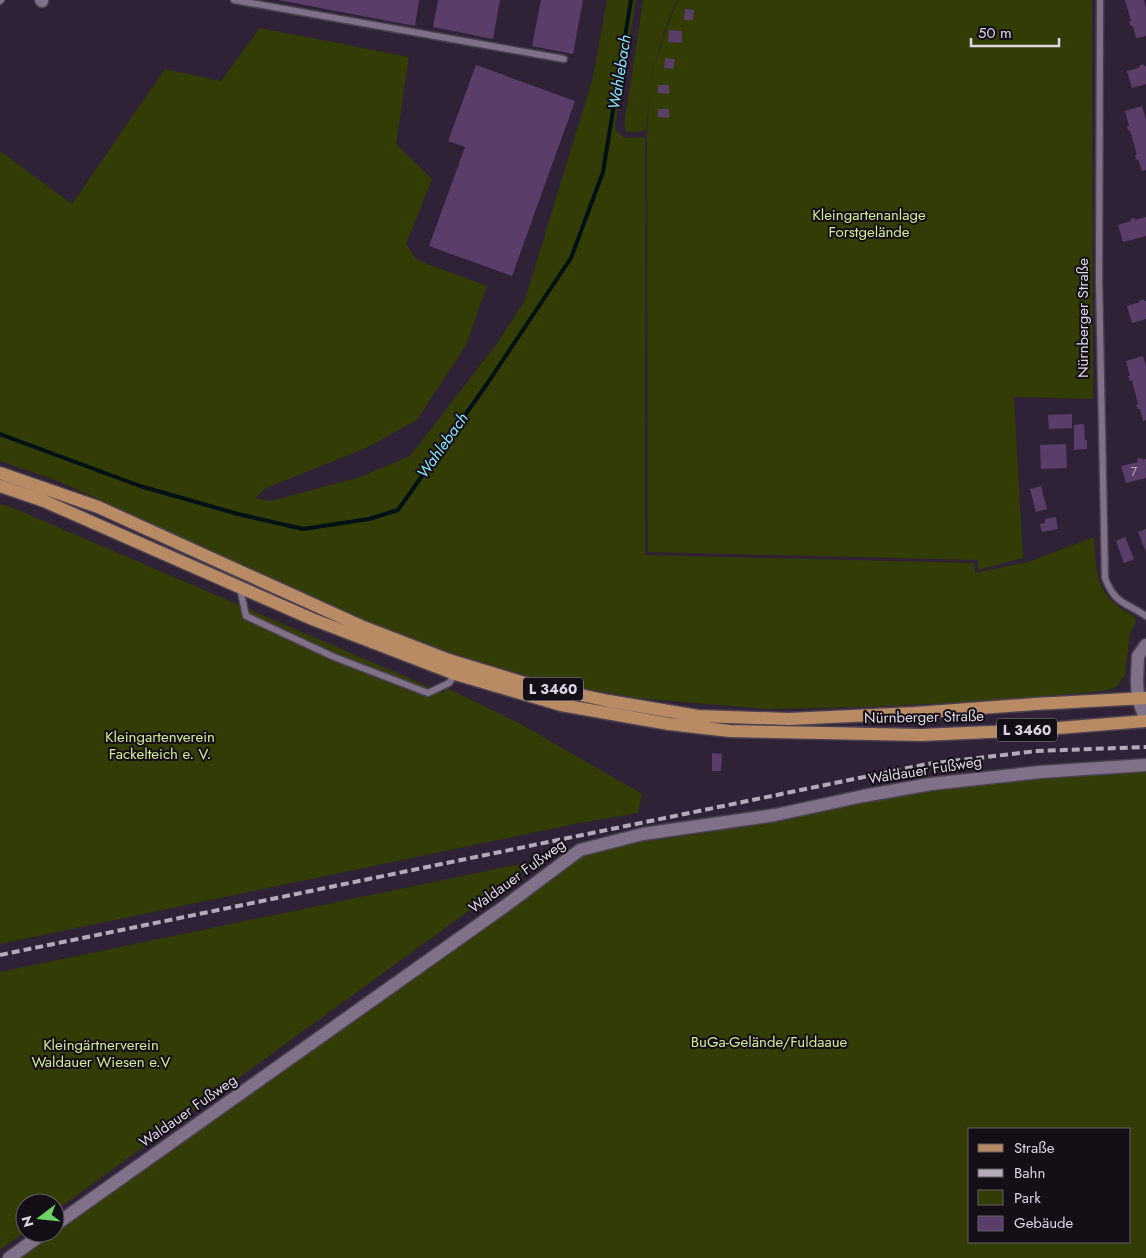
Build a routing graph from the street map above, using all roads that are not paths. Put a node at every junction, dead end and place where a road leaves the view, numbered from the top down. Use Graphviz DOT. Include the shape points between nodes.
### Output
graph roads {
  1 [pos="234,0"];
  2 [pos="1100,0"];
  3 [pos="564,60"];
  4 [pos="0,473"];
  5 [pos="0,486"];
  6 [pos="240,587"];
  7 [pos="1146,616"];
  8 [pos="1146,646"];
  9 [pos="455,674"];
  10 [pos="1142,699"];
  11 [pos="1146,721"];
  12 [pos="1146,765"];
  13 [pos="65,1218"];
  14 [pos="30,1243"];
  15 [pos="8,1258"];
  1 -- 3 [label="lane"];
  2 -- 7 [label="lane, Nürnberger Straße" via="1099,298 1105,578 1119,601"];
  4 -- 10 [label="main road, L 3460" via="98,507 360,626 449,660 528,684 609,701 698,716 789,719"];
  5 -- 6 [label="main road, L 3460" via="44,501"];
  6 -- 9 [label="main road, L 3460" via="312,620"];
  6 -- 9 [label="lane" via="246,616 334,657 428,693 449,683"];
  8 -- 10 [label="street, Nürnberger Straße" via="1138,656 1137,680"];
  9 -- 11 [label="main road, Nürnberger Straße / L 3460" via="561,704 730,732 921,735"];
  10 -- 11 [label="street, Nürnberger Straße"];
  12 -- 13 [label="street, Waldauer Fußweg" via="931,784 775,815 643,834 580,850"];
  14 -- 15 [label="street"];
}
